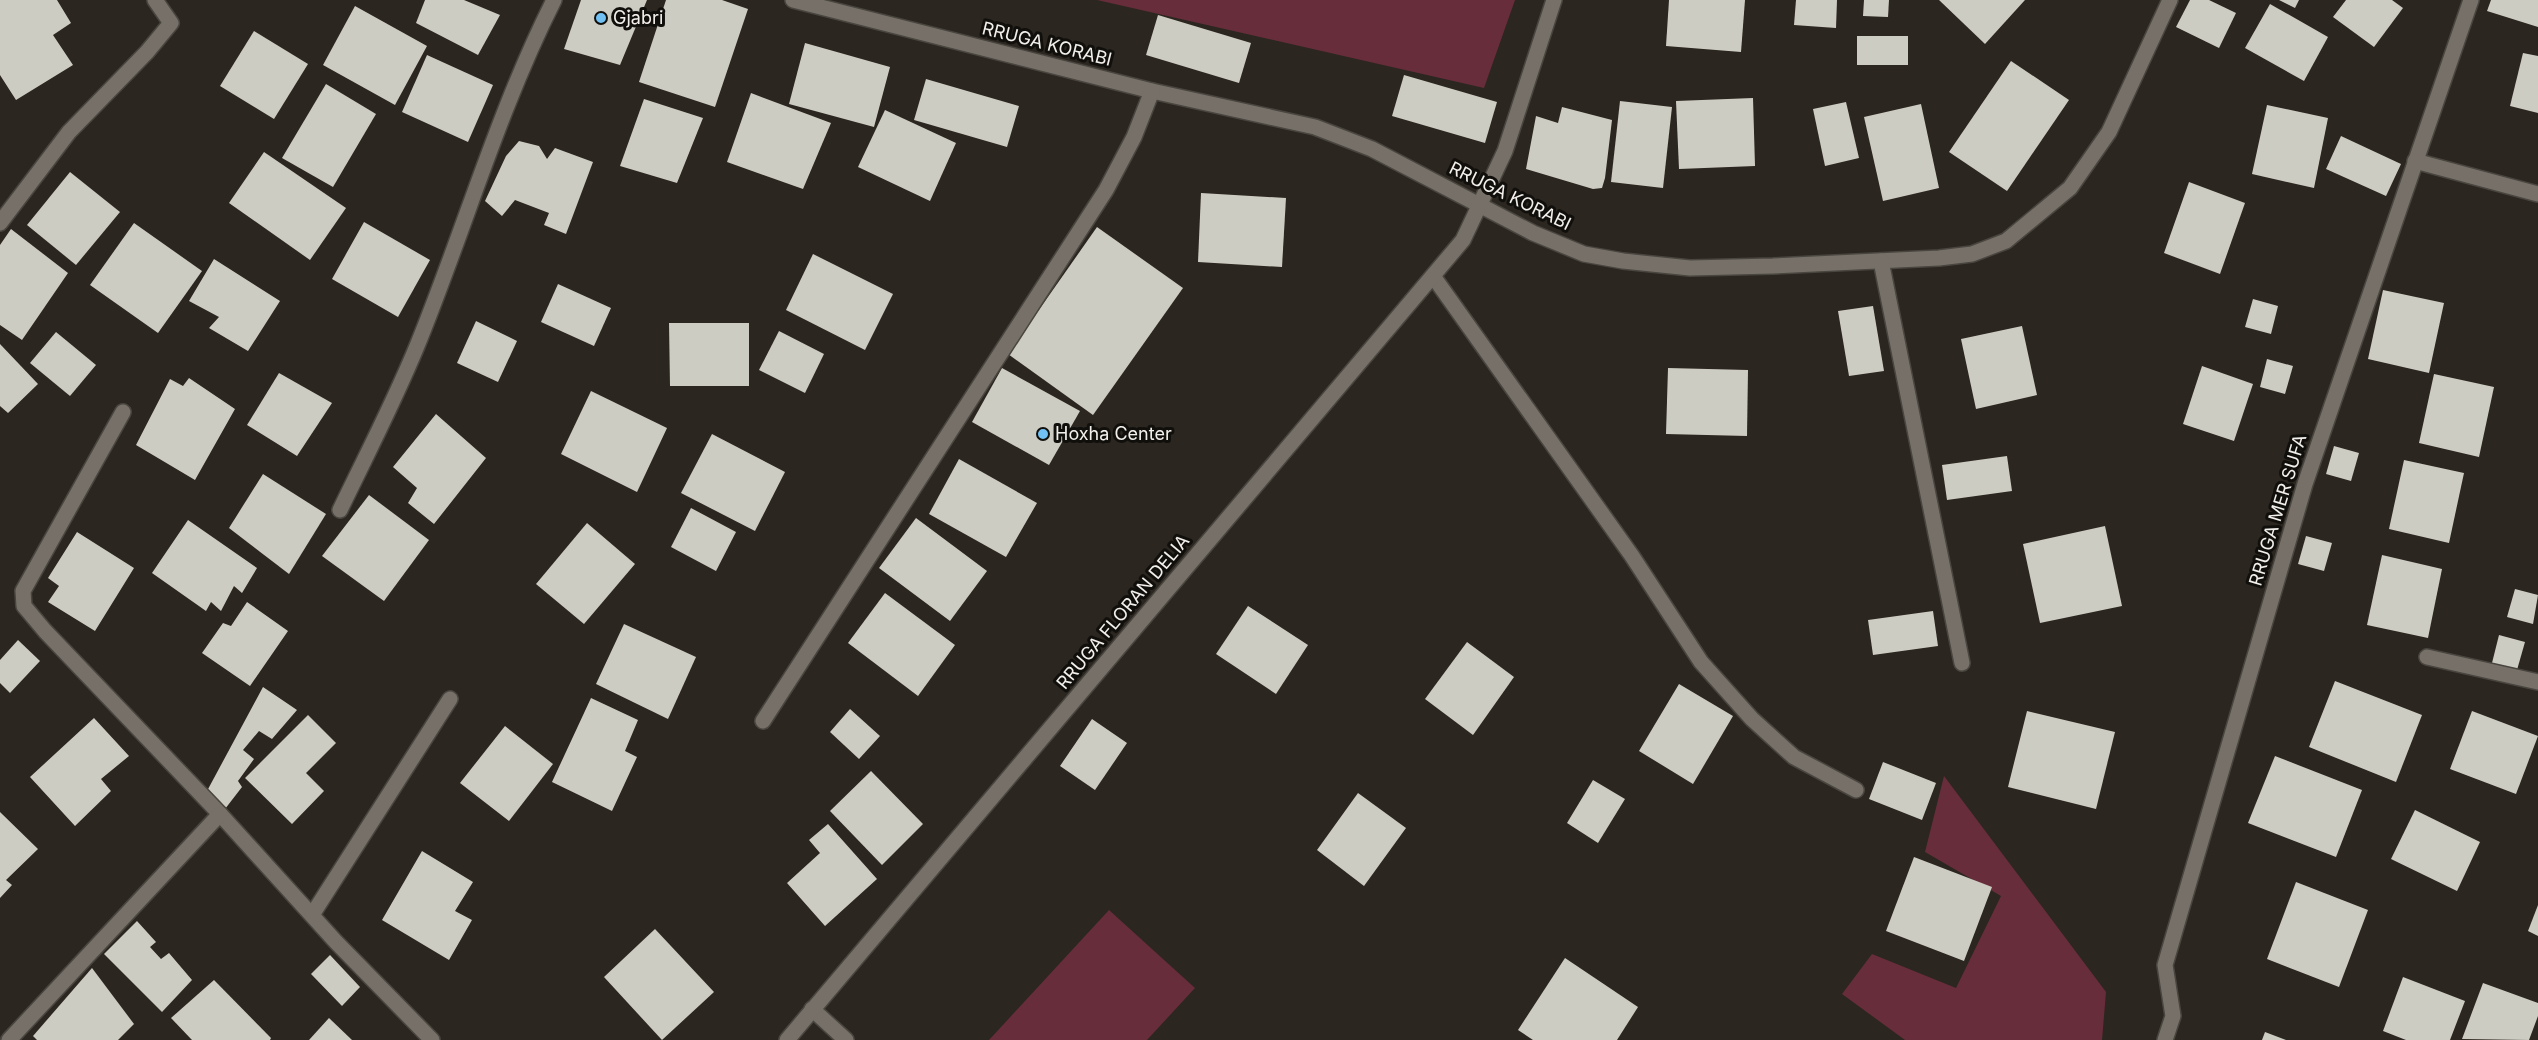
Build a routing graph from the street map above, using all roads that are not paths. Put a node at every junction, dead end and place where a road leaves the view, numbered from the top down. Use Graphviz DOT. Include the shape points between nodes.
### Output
graph roads {
  1 [pos="155,0"];
  2 [pos="554,0"];
  3 [pos="793,0"];
  4 [pos="1554,0"];
  5 [pos="2170,0"];
  6 [pos="2471,0"];
  7 [pos="1152,91"];
  8 [pos="2415,161"];
  9 [pos="2538,194"];
  10 [pos="1480,204"];
  11 [pos="0,224"];
  12 [pos="1881,261"];
  13 [pos="1433,276"];
  14 [pos="123,412"];
  15 [pos="340,510"];
  16 [pos="2427,657"];
  17 [pos="1962,663"];
  18 [pos="2538,682"];
  19 [pos="450,699"];
  20 [pos="763,721"];
  21 [pos="1856,790"];
  22 [pos="220,814"];
  23 [pos="312,915"];
  24 [pos="812,1010"];
  25 [pos="9,1040"];
  26 [pos="432,1040"];
  27 [pos="787,1040"];
  28 [pos="846,1040"];
  29 [pos="2165,1040"];
  1 -- 11 [label="street" via="171,23 69,132"];
  2 -- 15 [label="street" via="494,137 417,347"];
  3 -- 7 [label="street, RRUGA KORABI"];
  4 -- 10 [label="street, RRUGA FLORAN DELIA" via="1505,151"];
  5 -- 12 [label="street, RRUGA KORABI" via="2109,132 2070,188 2006,241 1972,254"];
  6 -- 8 [label="street, RRUGA MER SUFA"];
  7 -- 10 [label="street, RRUGA KORABI" via="1314,128 1372,149"];
  7 -- 20 [label="street" via="1134,137 1106,190"];
  8 -- 9 [label="street"];
  8 -- 29 [label="street, RRUGA MER SUFA" via="2305,484 2165,965 2173,1016"];
  10 -- 12 [label="street, RRUGA KORABI" via="1574,250 1623,261 1690,268"];
  10 -- 13 [label="street, RRUGA FLORAN DELIA" via="1463,240"];
  12 -- 17 [label="street"];
  13 -- 21 [label="street" via="1625,547 1701,662 1752,719 1794,757"];
  13 -- 24 [label="street, RRUGA FLORAN DELIA"];
  14 -- 22 [label="street" via="23,591 24,606"];
  16 -- 18 [label="street"];
  19 -- 23 [label="street"];
  22 -- 23 [label="street"];
  22 -- 25 [label="street"];
  23 -- 26 [label="street"];
  24 -- 27 [label="street, RRUGA FLORAN DELIA"];
  24 -- 28 [label="street"];
}
